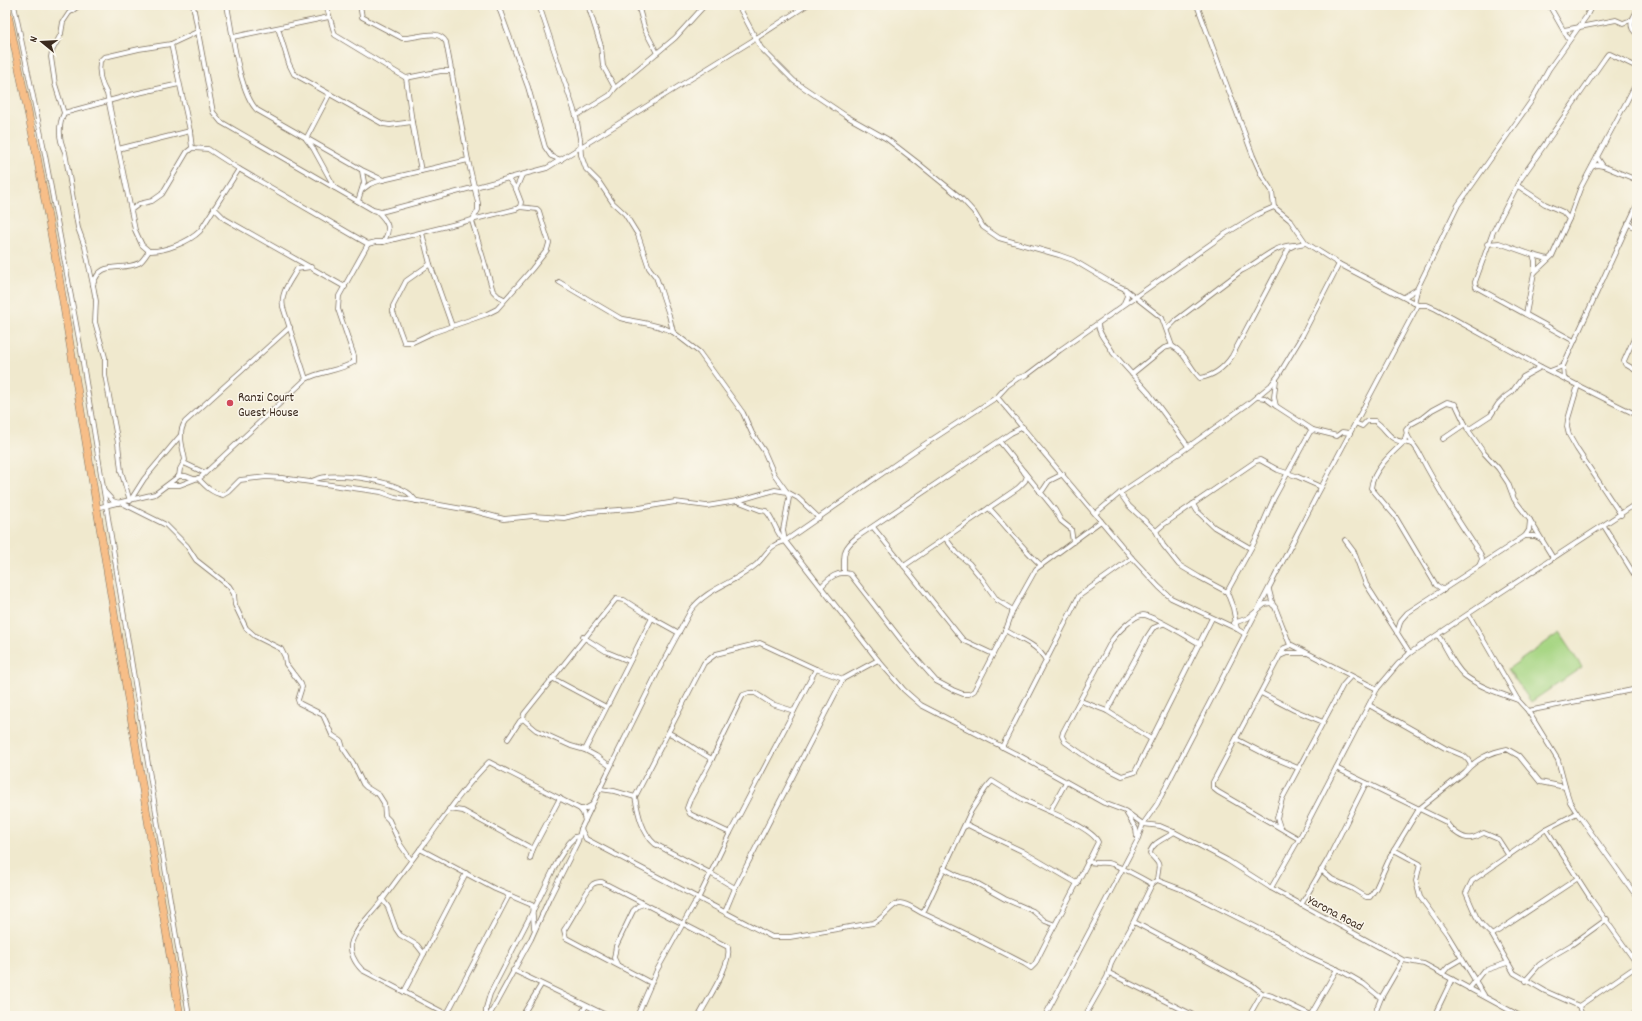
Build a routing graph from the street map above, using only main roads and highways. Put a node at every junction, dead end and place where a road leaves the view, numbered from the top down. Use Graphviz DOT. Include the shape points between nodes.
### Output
graph roads {
  1 [pos="6,5"];
  2 [pos="180,1016"];
  1 -- 2 [label="highway" via="59,276"];
}
